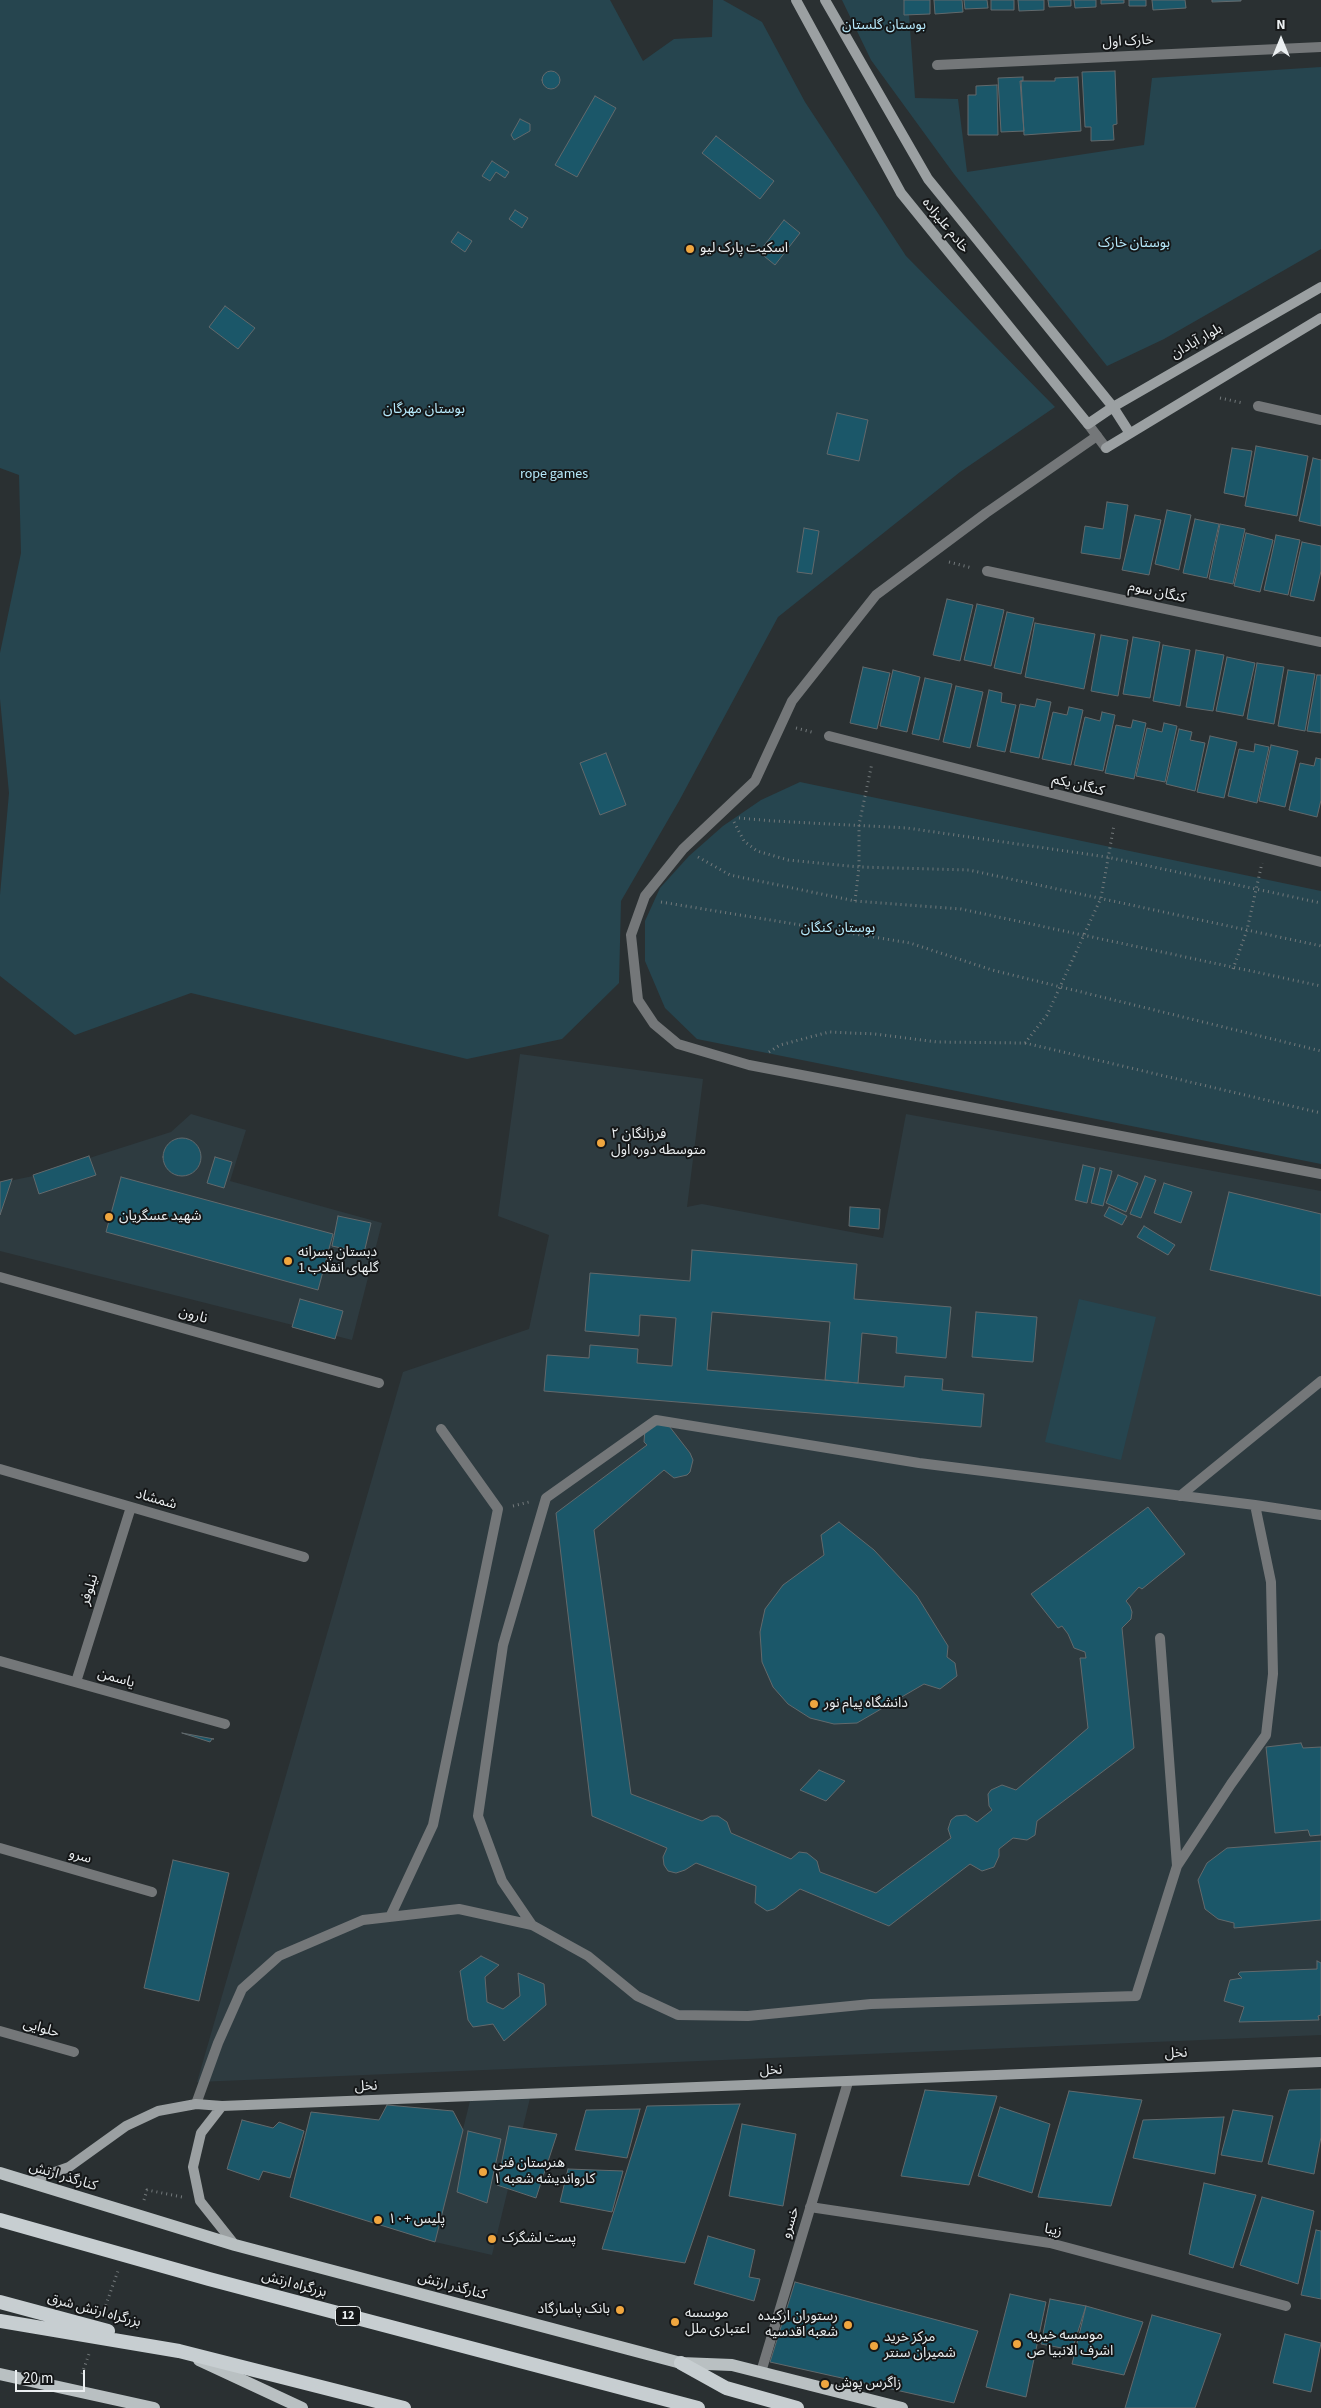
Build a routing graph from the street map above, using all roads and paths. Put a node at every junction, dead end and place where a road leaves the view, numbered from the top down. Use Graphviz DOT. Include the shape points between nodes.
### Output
graph roads {
  1 [pos="796,0"];
  2 [pos="825,0"];
  3 [pos="1321,47"];
  4 [pos="937,65"];
  5 [pos="1321,287"];
  6 [pos="1321,318"];
  7 [pos="1195,392"];
  8 [pos="1258,406"];
  9 [pos="1113,407"];
  10 [pos="1321,420"];
  11 [pos="1088,424"];
  12 [pos="1129,432"];
  13 [pos="1097,436"];
  14 [pos="1106,448"];
  15 [pos="944,562"];
  16 [pos="987,571"];
  17 [pos="1321,642"];
  18 [pos="781,724"];
  19 [pos="829,736"];
  20 [pos="875,748"];
  21 [pos="1117,810"];
  22 [pos="859,825"];
  23 [pos="1266,848"];
  24 [pos="683,849"];
  25 [pos="1106,857"];
  26 [pos="1321,862"];
  27 [pos="859,867"];
  28 [pos="1255,888"];
  29 [pos="1100,898"];
  30 [pos="643,901"];
  31 [pos="855,901"];
  32 [pos="1321,903"];
  33 [pos="1247,930"];
  34 [pos="1084,934"];
  35 [pos="1321,946"];
  36 [pos="1233,969"];
  37 [pos="1321,986"];
  38 [pos="1060,987"];
  39 [pos="1024,1043"];
  40 [pos="1321,1051"];
  41 [pos="749,1065"];
  42 [pos="1321,1113"];
  43 [pos="1321,1174"];
  44 [pos="0,1277"];
  45 [pos="1321,1381"];
  46 [pos="380,1383"];
  47 [pos="442,1429"];
  48 [pos="0,1469"];
  49 [pos="1180,1496"];
  50 [pos="546,1498"];
  51 [pos="1255,1505"];
  52 [pos="131,1507"];
  53 [pos="498,1509"];
  54 [pos="1321,1515"];
  55 [pos="304,1557"];
  56 [pos="1160,1638"];
  57 [pos="0,1660"];
  58 [pos="76,1682"];
  59 [pos="225,1724"];
  60 [pos="0,1848"];
  61 [pos="1178,1866"];
  62 [pos="152,1892"];
  63 [pos="390,1917"];
  64 [pos="532,1925"];
  65 [pos="0,2031"];
  66 [pos="74,2052"];
  67 [pos="1321,2062"];
  68 [pos="848,2082"];
  69 [pos="196,2104"];
  70 [pos="222,2106"];
  71 [pos="0,2173"];
  72 [pos="27,2182"];
  73 [pos="200,2201"];
  74 [pos="810,2207"];
  75 [pos="141,2208"];
  76 [pos="0,2220"];
  77 [pos="235,2245"];
  78 [pos="122,2262"];
  79 [pos="0,2302"];
  80 [pos="1286,2306"];
  81 [pos="102,2316"];
  82 [pos="0,2321"];
  83 [pos="179,2351"];
  84 [pos="90,2352"];
  85 [pos="681,2363"];
  86 [pos="761,2372"];
  87 [pos="0,2374"];
  88 [pos="80,2378"];
  89 [pos="122,2404"];
  90 [pos="154,2408"];
  91 [pos="302,2408"];
  92 [pos="404,2408"];
  93 [pos="698,2408"];
  94 [pos="796,2408"];
  95 [pos="902,2408"];
  1 -- 11 [label="main road, خادم علیزاده" via="901,194"];
  2 -- 9 [label="main road, خادم علیزاده" via="928,179"];
  3 -- 4 [label="street, خارک اول"];
  5 -- 9 [label="main road, بلوار آبادان"];
  6 -- 7 [label="main road"];
  7 -- 8 [label="path"];
  7 -- 12 [label="main road"];
  8 -- 10 [label="street"];
  9 -- 11 [label="main road, بلوار آبادان"];
  9 -- 12 [label="main road, خادم علیزاده"];
  11 -- 13 [label="street, خادم علیزاده"];
  12 -- 14 [label="main road"];
  13 -- 14 [label="street, خادم علیزاده"];
  13 -- 18 [label="street" via="876,595 792,701"];
  15 -- 16 [label="path"];
  16 -- 17 [label="street, کنگان سوم"];
  18 -- 19 [label="path"];
  18 -- 24 [label="street" via="755,781"];
  19 -- 20 [label="street, کنگان یکم"];
  20 -- 21 [label="street, کنگان یکم"];
  20 -- 22 [label="path"];
  21 -- 23 [label="street, کنگان یکم"];
  21 -- 25 [label="path"];
  22 -- 25 [label="path" via="907,828"];
  22 -- 27 [label="path"];
  22 -- 27 [label="path" via="731,817 744,841 756,851 788,860"];
  23 -- 26 [label="street, کنگان یکم"];
  23 -- 28 [label="path"];
  24 -- 30 [label="street"];
  24 -- 31 [label="path" via="730,875"];
  25 -- 28 [label="path"];
  25 -- 29 [label="path"];
  27 -- 29 [label="path" via="969,870"];
  27 -- 31 [label="path"];
  28 -- 32 [label="path"];
  28 -- 33 [label="path"];
  29 -- 33 [label="path"];
  29 -- 34 [label="path"];
  30 -- 38 [label="path" via="683,904 910,943 992,970"];
  30 -- 41 [label="street" via="631,934 638,1000 654,1024 678,1044"];
  31 -- 34 [label="path" via="961,909"];
  33 -- 35 [label="path"];
  33 -- 36 [label="path"];
  34 -- 36 [label="path"];
  34 -- 38 [label="path"];
  36 -- 37 [label="path"];
  38 -- 39 [label="path" via="1047,1015"];
  38 -- 40 [label="path"];
  39 -- 41 [label="path" via="937,1042 829,1032 780,1045"];
  39 -- 42 [label="path"];
  41 -- 43 [label="street"];
  44 -- 46 [label="street, نارون"];
  45 -- 49 [label="street"];
  47 -- 53 [label="street"];
  48 -- 52 [label="street, شمشاد"];
  49 -- 50 [label="street" via="919,1463 656,1420"];
  49 -- 51 [label="street"];
  50 -- 53 [label="path"];
  50 -- 64 [label="street" via="504,1645 478,1816 502,1880"];
  51 -- 54 [label="street"];
  51 -- 61 [label="street" via="1271,1582 1273,1674 1266,1735 1230,1784"];
  52 -- 55 [label="street, شمشاد"];
  52 -- 58 [label="street, نیلوفر"];
  53 -- 63 [label="street" via="433,1825"];
  56 -- 61 [label="street"];
  57 -- 58 [label="street, یاسمن"];
  58 -- 59 [label="street, یاسمن"];
  60 -- 62 [label="street, سرو"];
  61 -- 64 [label="street" via="1136,1996 871,2004 748,2016 678,2015 637,1996 588,1956"];
  63 -- 64 [label="street" via="459,1909"];
  63 -- 69 [label="street" via="363,1920 279,1956 242,1989"];
  65 -- 66 [label="street, حلوایی"];
  67 -- 68 [label="main road, نخل"];
  68 -- 70 [label="main road, نخل"];
  68 -- 74 [label="street, خسرو"];
  69 -- 70 [label="main road, نخل"];
  69 -- 72 [label="main road, نخل" via="158,2111 126,2126 69,2167"];
  70 -- 73 [label="main road" via="201,2134 193,2167"];
  71 -- 72 [label="main road, کنارگذر ارتش"];
  72 -- 77 [label="main road, کنارگذر ارتش"];
  73 -- 75 [label="path" via="147,2190"];
  73 -- 77 [label="main road"];
  74 -- 80 [label="street, زیبا" via="1050,2244"];
  74 -- 86 [label="street, خسرو"];
  76 -- 93 [label="highway, بزرگراه ارتش / 12" via="209,2279"];
  77 -- 85 [label="main road, کنارگذر ارتش"];
  78 -- 81 [label="path"];
  79 -- 83 [label="highway, بزرگراه ارتش شرق"];
  82 -- 83 [label="highway"];
  83 -- 91 [label="main road"];
  83 -- 92 [label="highway"];
  84 -- 88 [label="path"];
  85 -- 86 [label="main road, کنارگذر ارتش" via="732,2365"];
  85 -- 94 [label="highway" via="726,2388"];
  86 -- 95 [label="main road, کنارگذر ارتش"];
  87 -- 89 [label="main road"];
  89 -- 90 [label="main road"];
}
